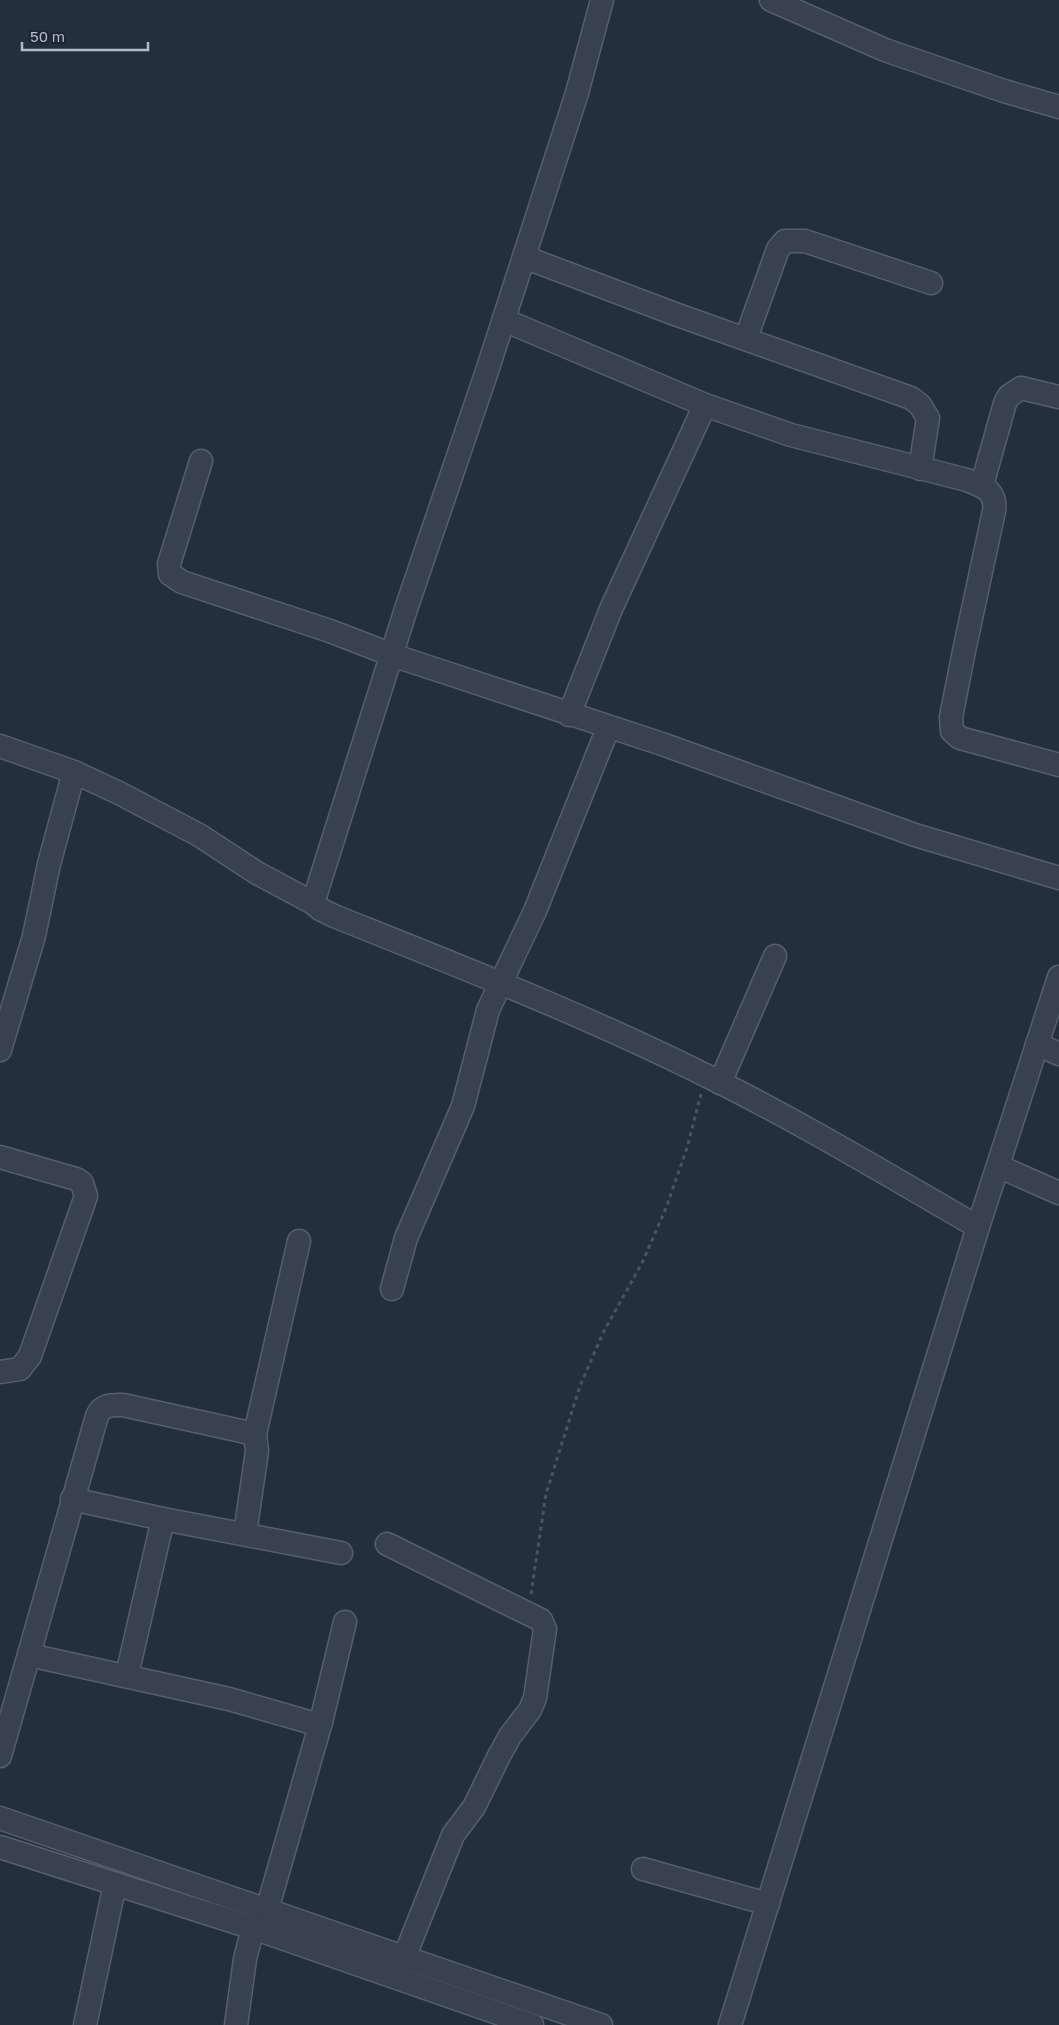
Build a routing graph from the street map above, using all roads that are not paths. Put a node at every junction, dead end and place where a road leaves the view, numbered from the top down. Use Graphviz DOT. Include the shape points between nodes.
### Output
graph roads {
  1 [pos="602,0"];
  2 [pos="771,0"];
  3 [pos="1059,107"];
  4 [pos="524,257"];
  5 [pos="931,283"];
  6 [pos="504,320"];
  7 [pos="746,338"];
  8 [pos="1059,397"];
  9 [pos="705,405"];
  10 [pos="201,461"];
  11 [pos="920,468"];
  12 [pos="982,486"];
  13 [pos="392,655"];
  14 [pos="569,715"];
  15 [pos="608,728"];
  16 [pos="0,746"];
  17 [pos="1059,765"];
  18 [pos="74,772"];
  19 [pos="1059,878"];
  20 [pos="313,903"];
  21 [pos="775,956"];
  22 [pos="1059,977"];
  23 [pos="500,984"];
  24 [pos="1037,1044"];
  25 [pos="0,1050"];
  26 [pos="1059,1054"];
  27 [pos="713,1079"];
  28 [pos="0,1157"];
  29 [pos="998,1166"];
  30 [pos="1059,1193"];
  31 [pos="978,1227"];
  32 [pos="299,1241"];
  33 [pos="392,1289"];
  34 [pos="0,1372"];
  35 [pos="255,1434"];
  36 [pos="72,1499"];
  37 [pos="163,1519"];
  38 [pos="245,1534"];
  39 [pos="387,1544"];
  40 [pos="341,1553"];
  41 [pos="346,1622"];
  42 [pos="29,1655"];
  43 [pos="127,1675"];
  44 [pos="321,1722"];
  45 [pos="0,1756"];
  46 [pos="0,1818"];
  47 [pos="0,1847"];
  48 [pos="643,1869"];
  49 [pos="115,1884"];
  50 [pos="768,1904"];
  51 [pos="267,1910"];
  52 [pos="253,1928"];
  53 [pos="404,1958"];
  54 [pos="85,2025"];
  55 [pos="236,2025"];
  56 [pos="532,2025"];
  57 [pos="600,2025"];
  58 [pos="730,2025"];
  1 -- 4 [label="street"];
  2 -- 3 [label="street" via="885,50"];
  4 -- 6 [label="street"];
  4 -- 7 [label="street"];
  5 -- 7 [label="street" via="805,241 785,241 778,249"];
  6 -- 9 [label="street"];
  6 -- 13 [label="street"];
  7 -- 11 [label="street" via="904,394 916,402 928,418"];
  8 -- 12 [label="street" via="1021,388 1009,396"];
  9 -- 11 [label="street" via="791,435"];
  9 -- 14 [label="street" via="611,609"];
  10 -- 13 [label="street" via="169,564 170,574 250,606"];
  11 -- 12 [label="street"];
  12 -- 17 [label="street" via="991,493 995,504 951,717 952,731 960,738"];
  13 -- 14 [label="street"];
  13 -- 20 [label="street"];
  14 -- 15 [label="street"];
  15 -- 19 [label="street" via="662,744 916,835"];
  15 -- 23 [label="street" via="535,911"];
  16 -- 18 [label="street"];
  18 -- 20 [label="street" via="199,835 257,873"];
  18 -- 25 [label="street" via="34,936"];
  20 -- 23 [label="street" via="334,916"];
  21 -- 27 [label="street"];
  22 -- 24 [label="street"];
  23 -- 27 [label="street" via="626,1037"];
  23 -- 33 [label="street" via="488,1010 463,1106 406,1238"];
  24 -- 26 [label="street"];
  24 -- 29 [label="street"];
  27 -- 31 [label="street"];
  28 -- 34 [label="street" via="76,1179 82,1183 86,1196 30,1356 20,1369"];
  29 -- 30 [label="street"];
  29 -- 31 [label="street"];
  31 -- 50 [label="street"];
  32 -- 35 [label="street"];
  35 -- 36 [label="street" via="124,1405 108,1406 97,1416"];
  35 -- 38 [label="street" via="257,1451"];
  36 -- 37 [label="street"];
  36 -- 42 [label="street"];
  37 -- 38 [label="street"];
  37 -- 43 [label="street"];
  38 -- 40 [label="street"];
  39 -- 53 [label="street" via="541,1620 545,1629 535,1698 530,1710 510,1736 474,1806 450,1842"];
  41 -- 44 [label="street"];
  42 -- 43 [label="street"];
  42 -- 45 [label="street"];
  43 -- 44 [label="street" via="316,1724"];
  44 -- 51 [label="street"];
  46 -- 51 [label="street"];
  47 -- 49 [label="street"];
  48 -- 50 [label="street"];
  49 -- 52 [label="street"];
  49 -- 54 [label="street"];
  50 -- 58 [label="street"];
  51 -- 53 [label="street"];
  52 -- 55 [label="street"];
  52 -- 56 [label="street"];
  53 -- 57 [label="street"];
}
